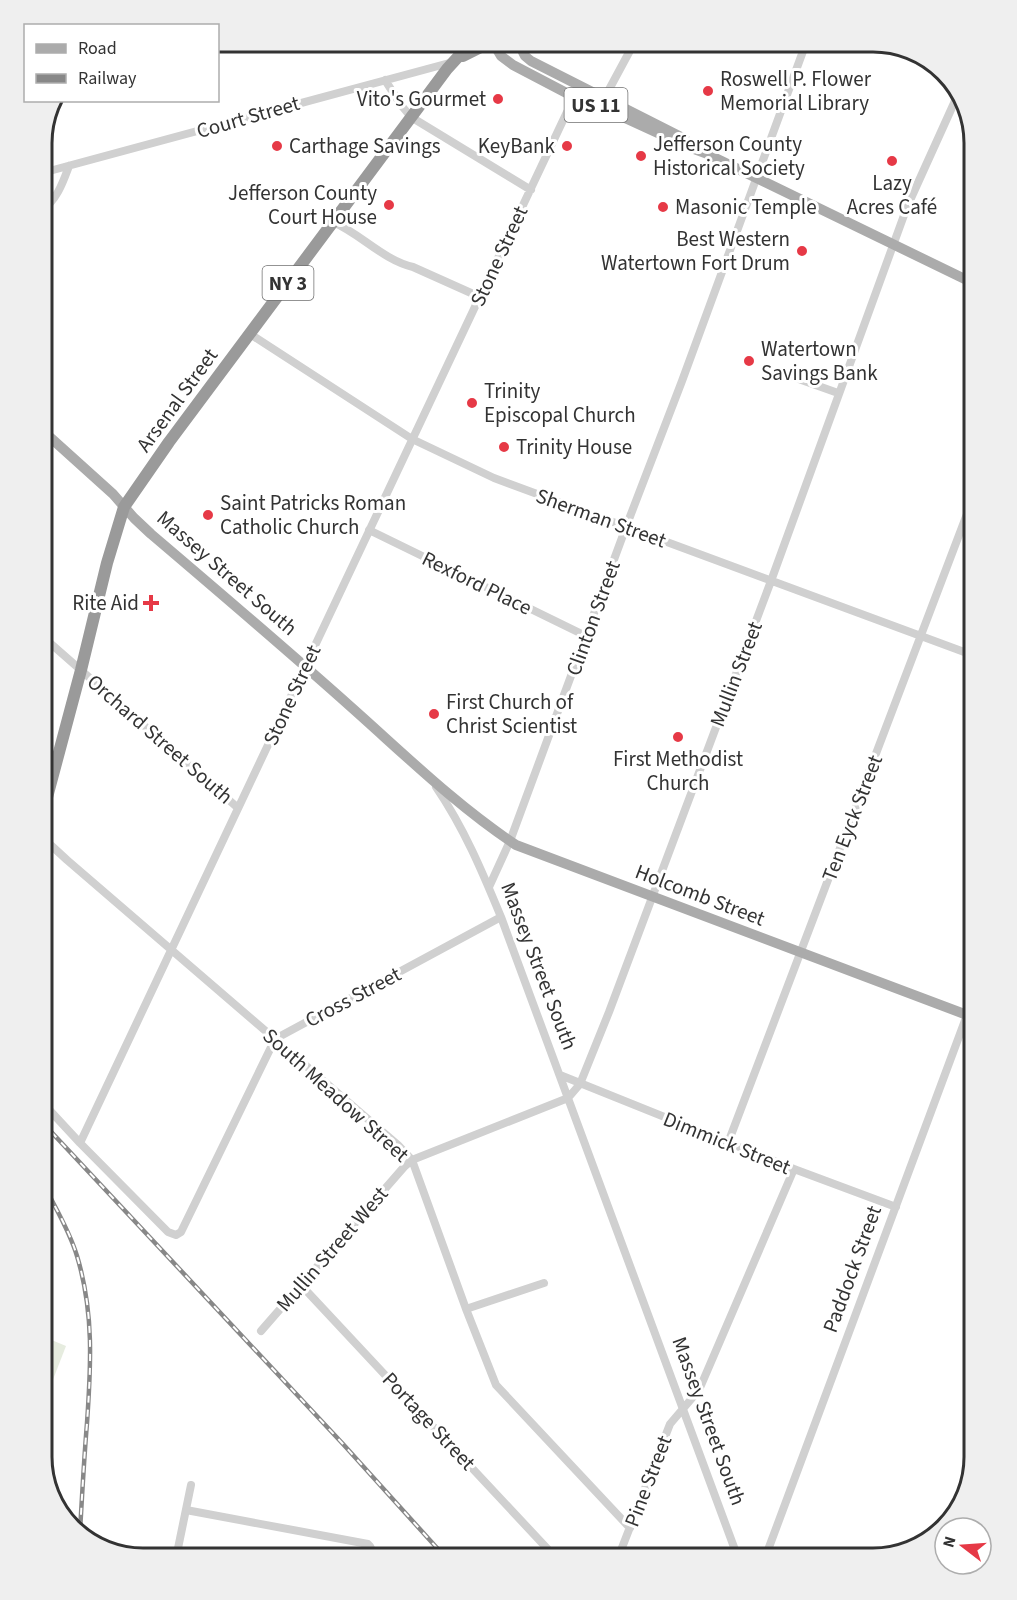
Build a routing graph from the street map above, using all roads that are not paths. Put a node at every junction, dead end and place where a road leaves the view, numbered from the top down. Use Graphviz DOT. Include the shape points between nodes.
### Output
graph roads {
  1 [pos="461,53"];
  2 [pos="469,53"];
  3 [pos="499,53"];
  4 [pos="524,53"];
  5 [pos="629,53"];
  6 [pos="802,53"];
  7 [pos="454,61"];
  8 [pos="385,80"];
  9 [pos="584,87"];
  10 [pos="605,97"];
  11 [pos="576,98"];
  12 [pos="954,102"];
  13 [pos="411,117"];
  14 [pos="705,153"];
  15 [pos="69,166"];
  16 [pos="53,170"];
  17 [pos="757,178"];
  18 [pos="531,190"];
  19 [pos="53,200"];
  20 [pos="333,222"];
  21 [pos="893,245"];
  22 [pos="964,279"];
  23 [pos="480,297"];
  24 [pos="250,334"];
  25 [pos="793,376"];
  26 [pos="838,393"];
  27 [pos="412,439"];
  28 [pos="53,440"];
  29 [pos="124,507"];
  30 [pos="964,522"];
  31 [pos="626,527"];
  32 [pos="369,530"];
  33 [pos="771,581"];
  34 [pos="586,636"];
  35 [pos="920,636"];
  36 [pos="53,646"];
  37 [pos="964,652"];
  38 [pos="306,667"];
  39 [pos="81,670"];
  40 [pos="53,775"];
  41 [pos="429,777"];
  42 [pos="238,808"];
  43 [pos="510,841"];
  44 [pos="53,847"];
  45 [pos="489,887"];
  46 [pos="652,898"];
  47 [pos="501,917"];
  48 [pos="171,949"];
  49 [pos="801,954"];
  50 [pos="964,1014"];
  51 [pos="964,1035"];
  52 [pos="275,1039"];
  53 [pos="560,1076"];
  54 [pos="579,1084"];
  55 [pos="568,1098"];
  56 [pos="53,1114"];
  57 [pos="80,1143"];
  58 [pos="728,1143"];
  59 [pos="412,1160"];
  60 [pos="794,1169"];
  61 [pos="896,1207"];
  62 [pos="544,1283"];
  63 [pos="300,1285"];
  64 [pos="466,1309"];
  65 [pos="261,1330"];
  66 [pos="683,1408"];
  67 [pos="191,1485"];
  68 [pos="186,1510"];
  69 [pos="630,1528"];
  70 [pos="178,1547"];
  71 [pos="370,1547"];
  72 [pos="546,1548"];
  73 [pos="622,1548"];
  74 [pos="734,1548"];
  75 [pos="769,1548"];
  1 -- 7 [label="highway, NY 3"];
  2 -- 7 [label="highway, NY 3"];
  3 -- 11 [label="main road, US 11" via="513,65"];
  4 -- 9 [label="main road, US 11"];
  5 -- 10 [label="street"];
  6 -- 17 [label="street, Clinton Street"];
  7 -- 8 [label="street, Court Street"];
  7 -- 13 [label="highway, Arsenal Street / NY 3"];
  8 -- 13 [label="street"];
  8 -- 15 [label="street, Court Street"];
  9 -- 10 [label="main road, US 11"];
  9 -- 11 [label="street, Stone Street"];
  10 -- 14 [label="main road, US 11" via="672,131"];
  11 -- 14 [label="main road, US 11"];
  11 -- 18 [label="street, Stone Street"];
  12 -- 21 [label="street, Mullin Street"];
  13 -- 18 [label="street"];
  13 -- 20 [label="highway, Arsenal Street / NY 3"];
  14 -- 17 [label="main road, US 11"];
  15 -- 16 [label="street, Court Street"];
  15 -- 19 [label="street"];
  17 -- 21 [label="main road, US 11"];
  17 -- 31 [label="street, Clinton Street"];
  18 -- 23 [label="street, Stone Street"];
  20 -- 23 [label="street" via="384,255"];
  20 -- 24 [label="highway, Arsenal Street / NY 3"];
  21 -- 22 [label="main road, US 11"];
  21 -- 26 [label="street, Mullin Street"];
  23 -- 27 [label="street, Stone Street"];
  24 -- 27 [label="street, Sherman Street"];
  24 -- 29 [label="highway, Arsenal Street / NY 3"];
  25 -- 26 [label="street"];
  26 -- 33 [label="street, Mullin Street"];
  27 -- 31 [label="street, Sherman Street" via="494,478"];
  27 -- 32 [label="street, Stone Street"];
  28 -- 29 [label="main road, Massey Street South"];
  29 -- 38 [label="main road, Massey Street South"];
  29 -- 39 [label="highway, Arsenal Street / NY 3"];
  30 -- 35 [label="street, Ten Eyck Street"];
  31 -- 33 [label="street, Sherman Street"];
  31 -- 34 [label="street, Clinton Street"];
  32 -- 34 [label="street, Rexford Place"];
  32 -- 38 [label="street, Stone Street"];
  33 -- 35 [label="street, Sherman Street"];
  33 -- 46 [label="street, Mullin Street"];
  34 -- 43 [label="street, Clinton Street"];
  35 -- 37 [label="street, Sherman Street"];
  35 -- 49 [label="street, Ten Eyck Street"];
  36 -- 39 [label="street, Orchard Street South"];
  38 -- 41 [label="main road, Massey Street South"];
  38 -- 42 [label="street, Stone Street"];
  39 -- 40 [label="highway, Arsenal Street / NY 3"];
  39 -- 42 [label="street, Orchard Street South"];
  41 -- 43 [label="main road, Holcomb Street"];
  41 -- 45 [label="street, Massey Street South" via="453,811"];
  42 -- 48 [label="street, Stone Street"];
  43 -- 45 [label="street, Clinton Street"];
  43 -- 46 [label="main road, Holcomb Street"];
  44 -- 48 [label="street, South Meadow Street"];
  45 -- 47 [label="street, Massey Street South"];
  46 -- 49 [label="main road, Holcomb Street"];
  46 -- 54 [label="street, Mullin Street"];
  47 -- 52 [label="street, Cross Street"];
  47 -- 53 [label="street, Massey Street South"];
  48 -- 52 [label="street, South Meadow Street"];
  48 -- 57 [label="street, Stone Street"];
  49 -- 50 [label="main road, Holcomb Street"];
  49 -- 58 [label="street, Ten Eyck Street"];
  51 -- 61 [label="street, Paddock Street"];
  52 -- 57 [label="street" via="181,1232 176,1235 168,1233"];
  52 -- 59 [label="street, South Meadow Street"];
  53 -- 54 [label="street, Dimmick Street"];
  53 -- 55 [label="street, Massey Street South"];
  54 -- 55 [label="street, Mullin Street"];
  54 -- 58 [label="street, Dimmick Street"];
  55 -- 59 [label="street, Mullin Street West"];
  55 -- 66 [label="street, Massey Street South"];
  56 -- 57 [label="street"];
  58 -- 60 [label="street, Dimmick Street"];
  59 -- 63 [label="street, Mullin Street West"];
  59 -- 64 [label="street, South Meadow Street"];
  60 -- 61 [label="street, Dimmick Street"];
  60 -- 66 [label="street, Pine Street" via="699,1390"];
  61 -- 75 [label="street, Paddock Street"];
  62 -- 64 [label="street"];
  63 -- 65 [label="street, Mullin Street West"];
  63 -- 72 [label="street, Portage Street"];
  64 -- 69 [label="street, South Meadow Street" via="496,1385"];
  66 -- 69 [label="street, Pine Street" via="670,1424"];
  66 -- 74 [label="street, Massey Street South"];
  67 -- 68 [label="street"];
  68 -- 70 [label="street"];
  68 -- 71 [label="street"];
  69 -- 73 [label="street, Pine Street"];
}
